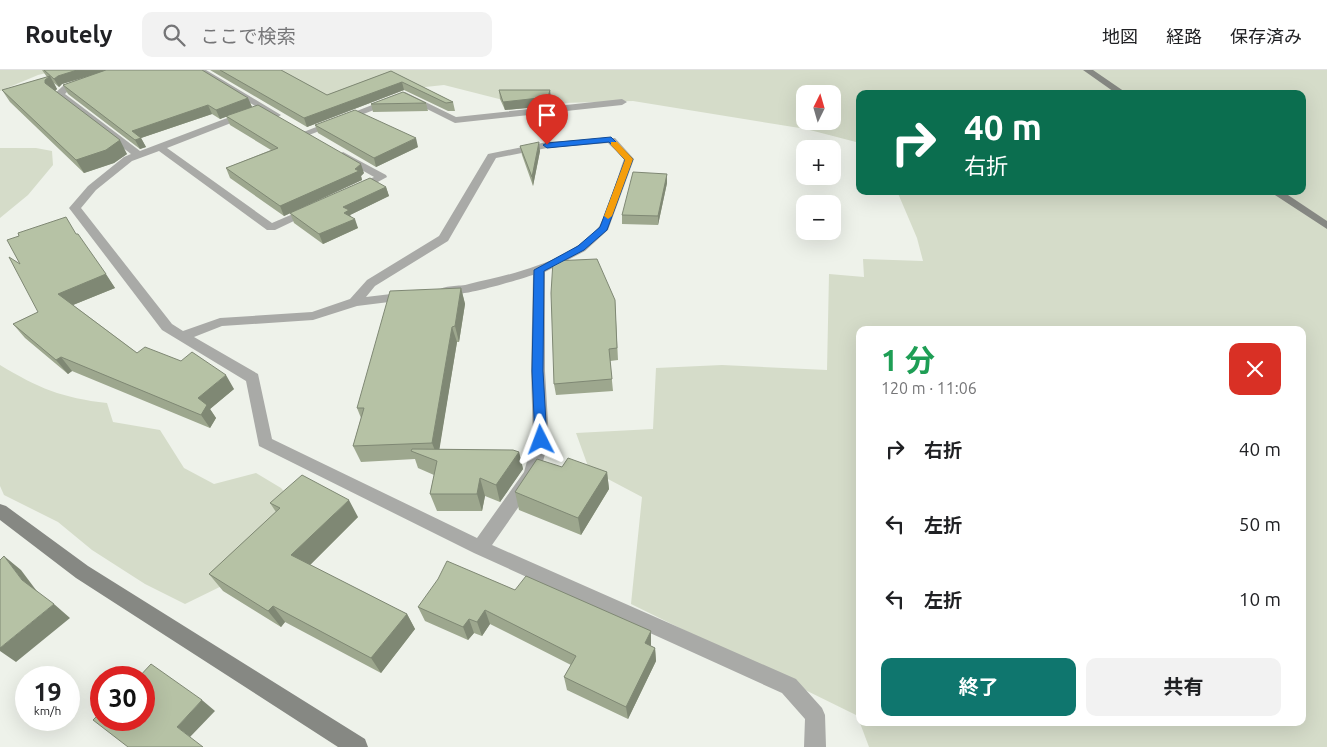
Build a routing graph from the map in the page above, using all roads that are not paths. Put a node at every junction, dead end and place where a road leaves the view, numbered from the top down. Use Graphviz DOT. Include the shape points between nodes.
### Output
graph roads {
  1 [pos="200,70"];
  2 [pos="1087,70"];
  3 [pos="91,80"];
  4 [pos="1118,90"];
  5 [pos="622,102"];
  6 [pos="263,107"];
  7 [pos="297,128"];
  8 [pos="160,147"];
  9 [pos="139,155"];
  10 [pos="348,193"];
  11 [pos="1280,195"];
  12 [pos="322,205"];
  13 [pos="1327,226"];
  14 [pos="539,270"];
  15 [pos="355,302"];
  16 [pos="182,336"];
  17 [pos="0,511"];
  18 [pos="480,548"];
  19 [pos="357,747"];
  20 [pos="815,747"];
  1 -- 6 [label="street"];
  2 -- 4 [label="street"];
  3 -- 9 [label="street" via="66,88 59,94"];
  5 -- 7 [label="street" via="454,120 405,95"];
  6 -- 7 [label="street"];
  6 -- 8 [label="street"];
  7 -- 10 [label="street" via="382,177"];
  8 -- 9 [label="street"];
  8 -- 12 [label="street" via="271,228"];
  9 -- 16 [label="street" via="108,173 75,208 167,327"];
  11 -- 13 [label="street"];
  14 -- 15 [label="street" via="466,289"];
  14 -- 15 [label="street" via="581,248 604,228 629,159 611,140 547,145 492,156 444,238 371,283"];
  14 -- 18 [label="street" via="541,440 532,474"];
  15 -- 16 [label="street" via="313,316 220,322"];
  16 -- 18 [label="street" via="253,378 265,442"];
  17 -- 19 [label="street" via="82,572"];
  18 -- 20 [label="street" via="788,686 816,715"];
}
